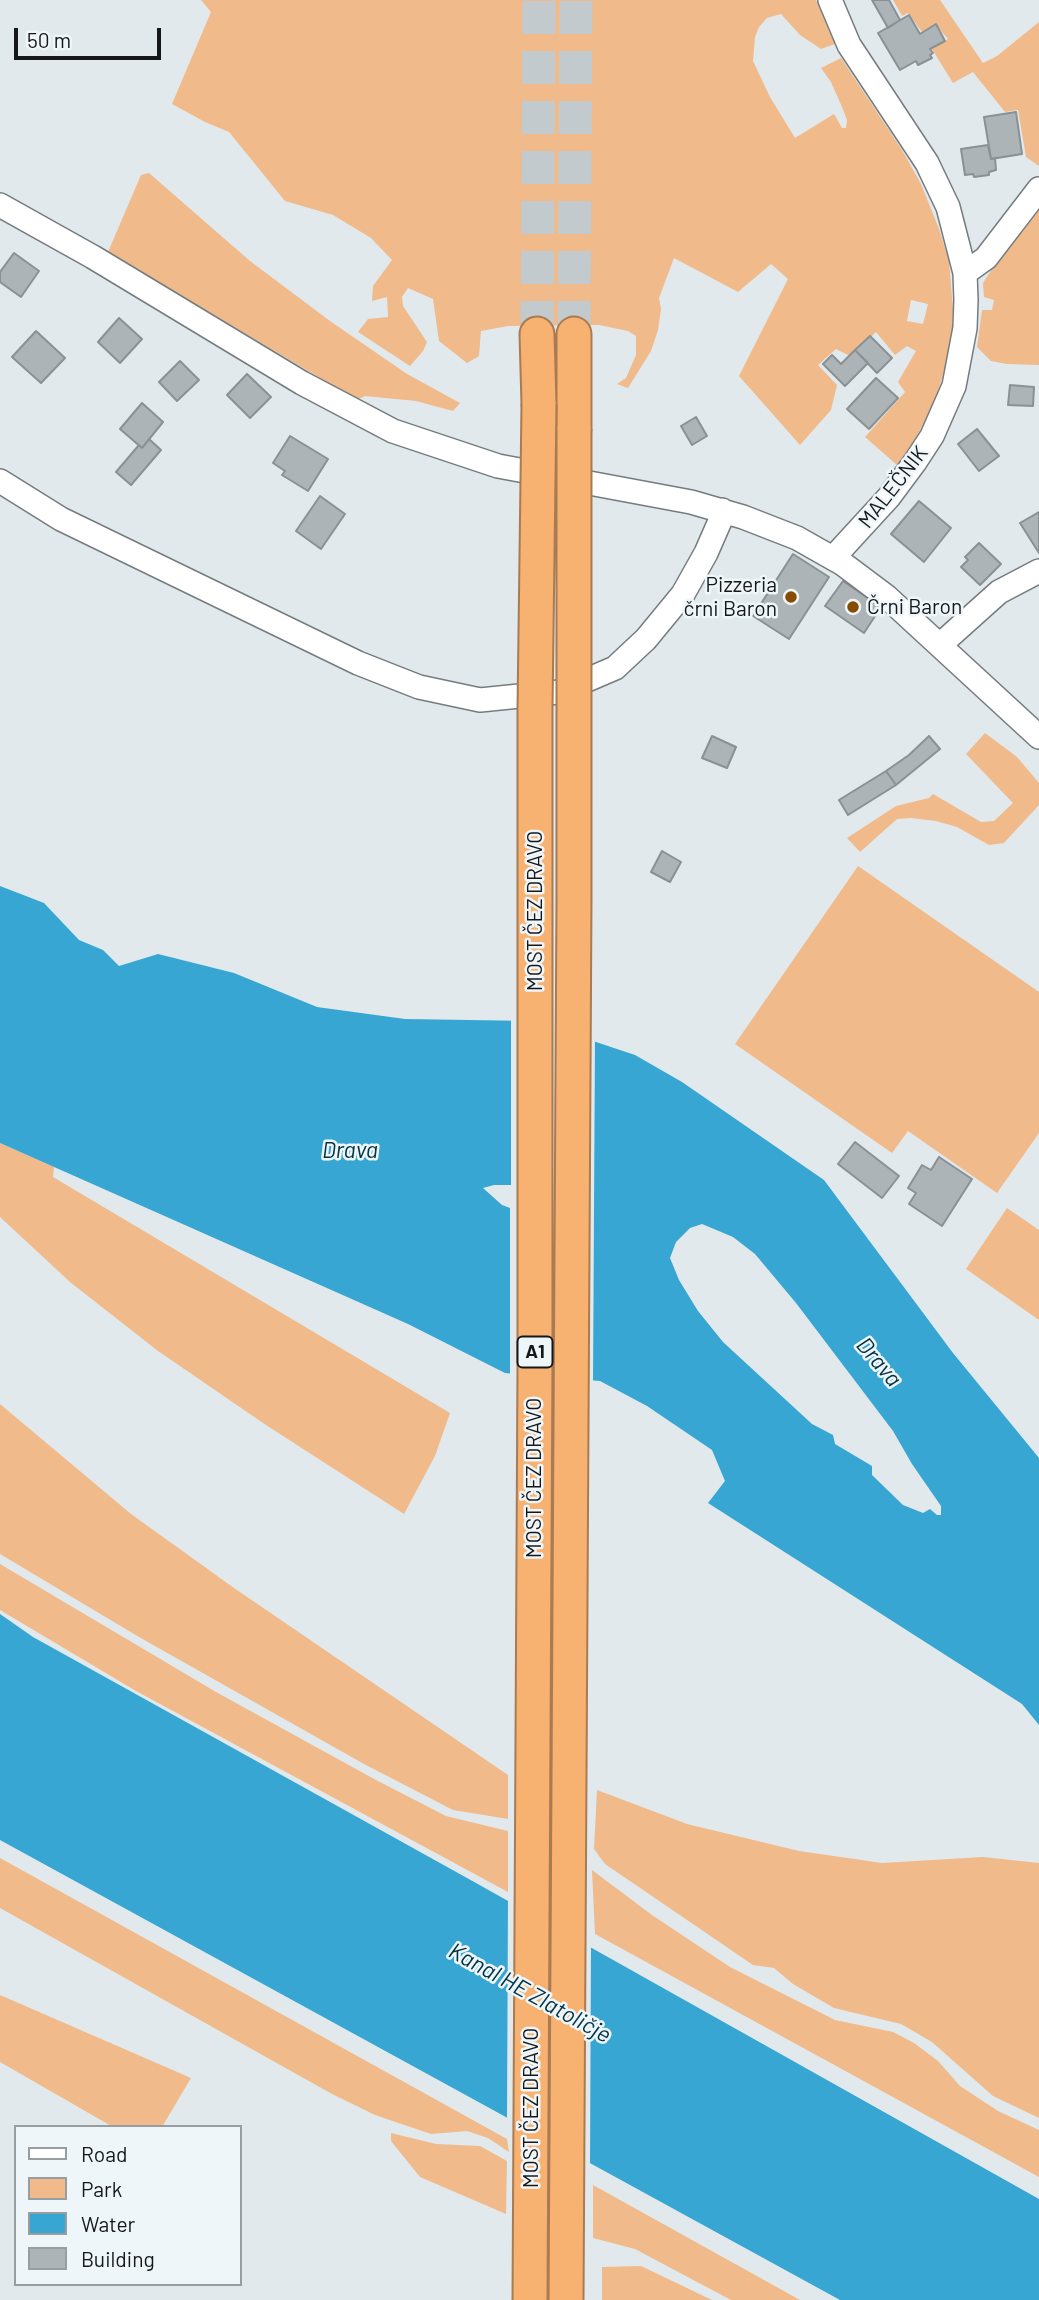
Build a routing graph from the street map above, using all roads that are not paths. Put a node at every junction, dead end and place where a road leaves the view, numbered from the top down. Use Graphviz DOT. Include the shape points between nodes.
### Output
graph roads {
  1 [pos="830,0"];
  2 [pos="1039,189"];
  3 [pos="0,205"];
  4 [pos="965,273"];
  5 [pos="537,334"];
  6 [pos="574,334"];
  7 [pos="0,481"];
  8 [pos="722,510"];
  9 [pos="833,558"];
  10 [pos="1039,571"];
  11 [pos="941,645"];
  12 [pos="1039,737"];
  13 [pos="530,2300"];
  14 [pos="566,2300"];
  1 -- 4 [label="street, MALEČNIK" via="849,46 927,163 948,207"];
  2 -- 4 [label="street" via="986,258"];
  3 -- 8 [label="street" via="302,383 393,431 498,466"];
  4 -- 9 [label="street, MALEČNIK" via="965,328 954,386 943,413 889,497"];
  5 -- 13 [label="highway, MOST ČEZ DRAVO / A1, bridge"];
  6 -- 14 [label="highway, MOST ČEZ DRAVO / A1, bridge"];
  7 -- 8 [label="street" via="61,519 358,663 419,687 480,700 559,692 615,668 683,594 706,553"];
  8 -- 9 [label="street" via="779,530"];
  9 -- 11 [label="street" via="887,597"];
  10 -- 11 [label="street" via="999,592"];
  11 -- 12 [label="street"];
}
